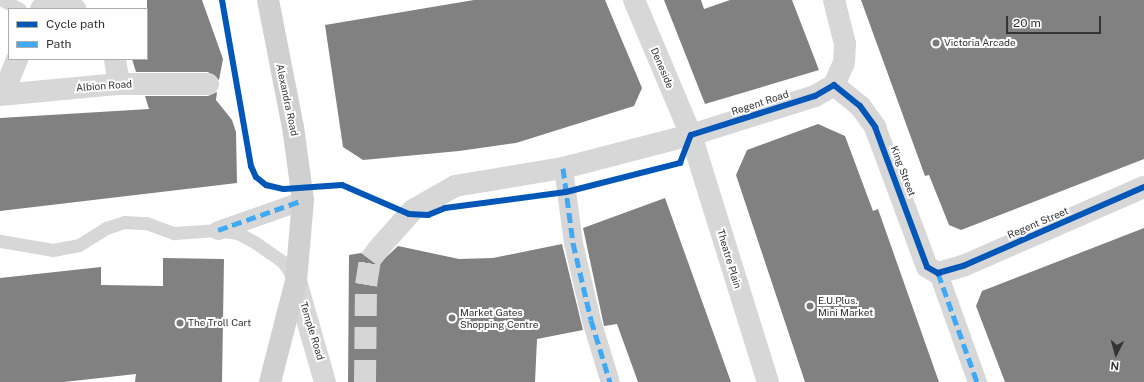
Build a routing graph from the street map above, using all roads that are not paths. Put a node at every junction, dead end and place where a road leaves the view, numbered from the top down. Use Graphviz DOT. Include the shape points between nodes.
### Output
graph roads {
  1 [pos="2,0"];
  2 [pos="49,0"];
  3 [pos="61,0"];
  4 [pos="268,0"];
  5 [pos="634,0"];
  6 [pos="834,0"];
  7 [pos="18,8"];
  8 [pos="42,8"];
  9 [pos="73,8"];
  10 [pos="17,60"];
  11 [pos="115,60"];
  12 [pos="119,84"];
  13 [pos="208,84"];
  14 [pos="834,85"];
  15 [pos="1,94"];
  16 [pos="691,135"];
  17 [pos="563,168"];
  18 [pos="1144,187"];
  19 [pos="302,200"];
  20 [pos="218,230"];
  21 [pos="0,240"];
  22 [pos="379,248"];
  23 [pos="938,273"];
  24 [pos="296,281"];
  25 [pos="270,382"];
  26 [pos="325,382"];
  27 [pos="610,382"];
  28 [pos="768,382"];
  29 [pos="977,382"];
  1 -- 7 [label="lane"];
  2 -- 8 [label="street"];
  3 -- 9 [label="street"];
  4 -- 19 [label="main road, Alexandra Road" via="293,127"];
  5 -- 16 [label="street, Deneside"];
  6 -- 14 [label="street" via="845,44 842,74"];
  10 -- 15 [label="street"];
  11 -- 12 [label="street"];
  12 -- 13 [label="street, Albion Road"];
  12 -- 15 [label="street, Albion Road"];
  14 -- 16 [label="street, Regent Road" via="815,96"];
  14 -- 23 [label="street, King Street" via="860,106 875,127 927,267"];
  16 -- 17 [label="street, Regent Road"];
  16 -- 28 [label="street, Theatre Plain"];
  17 -- 22 [label="street, Regent Road" via="454,186 413,210"];
  17 -- 27 [label="street" via="573,243 591,320"];
  18 -- 23 [label="street, Regent Street" via="963,266"];
  19 -- 20 [label="street"];
  19 -- 24 [label="main road, Temple Road"];
  20 -- 21 [label="lane" via="174,233 146,223 124,222 106,228 79,244 53,250"];
  20 -- 24 [label="lane" via="238,233 256,243 283,262"];
  23 -- 29 [label="street, King Street"];
  24 -- 25 [label="main road, Temple Road"];
  24 -- 26 [label="street, Temple Road"];
}
